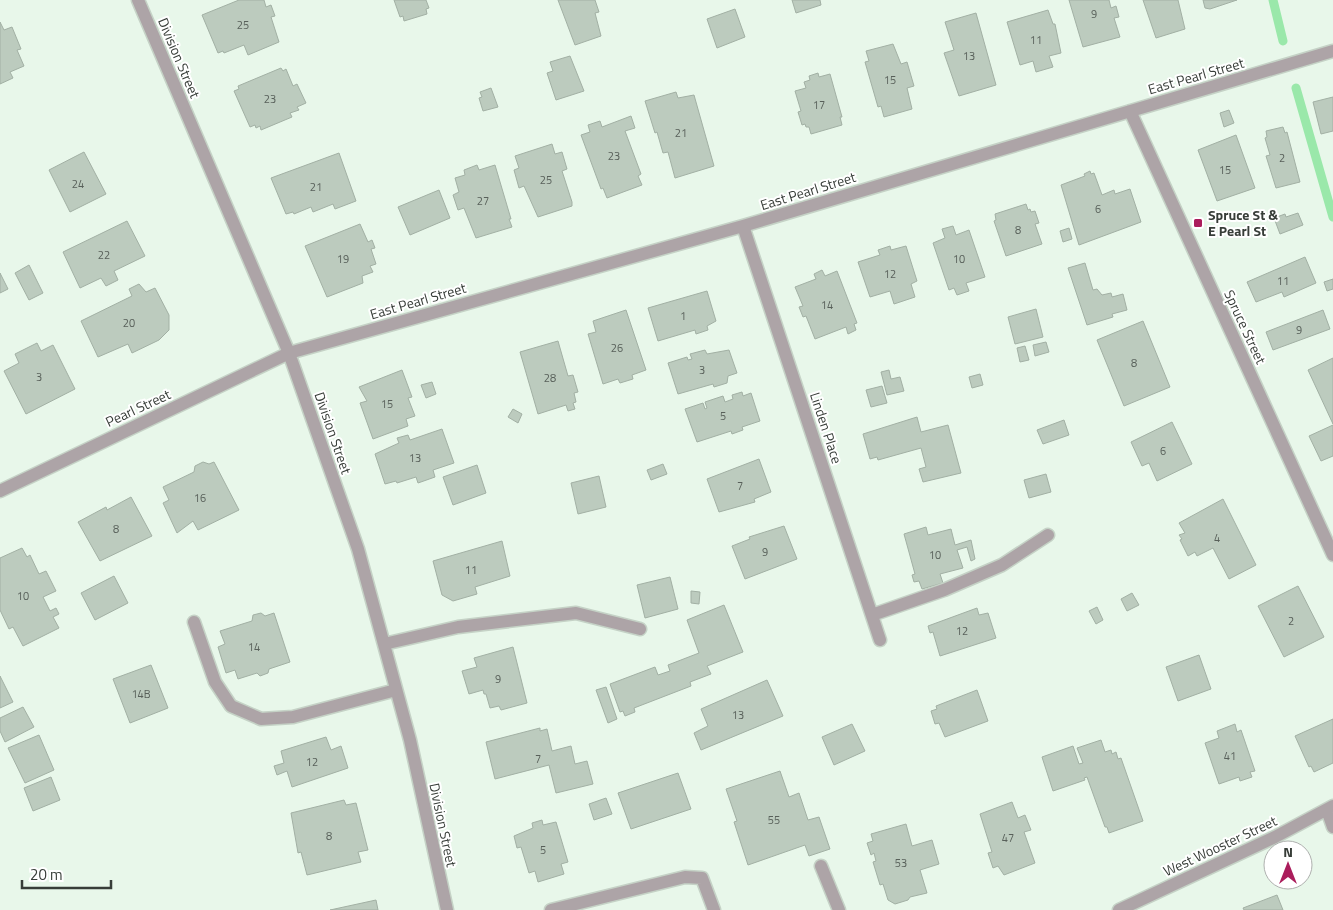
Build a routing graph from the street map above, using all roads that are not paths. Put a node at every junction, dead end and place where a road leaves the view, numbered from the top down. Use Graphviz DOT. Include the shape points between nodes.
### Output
graph roads {
  1 [pos="138,0"];
  2 [pos="1333,51"];
  3 [pos="1130,111"];
  4 [pos="744,226"];
  5 [pos="289,353"];
  6 [pos="0,491"];
  7 [pos="1048,536"];
  8 [pos="1333,555"];
  9 [pos="872,615"];
  10 [pos="194,622"];
  11 [pos="640,628"];
  12 [pos="880,640"];
  13 [pos="384,644"];
  14 [pos="396,690"];
  15 [pos="1330,808"];
  16 [pos="1333,827"];
  17 [pos="821,866"];
  18 [pos="445,910"];
  19 [pos="550,910"];
  20 [pos="714,910"];
  21 [pos="839,910"];
  22 [pos="1120,910"];
  1 -- 5 [label="street, Division Street"];
  2 -- 3 [label="street, East Pearl Street"];
  3 -- 4 [label="street, East Pearl Street"];
  3 -- 8 [label="street, Spruce Street"];
  4 -- 5 [label="street, East Pearl Street"];
  4 -- 9 [label="street, Linden Place"];
  5 -- 6 [label="street, Pearl Street"];
  5 -- 13 [label="street, Division Street" via="358,549"];
  7 -- 9 [label="street" via="1002,565 944,590"];
  9 -- 12 [label="street, Linden Place"];
  10 -- 14 [label="street" via="215,682 231,706 261,719 293,717"];
  11 -- 13 [label="street" via="576,613 458,627"];
  13 -- 14 [label="street, Division Street"];
  14 -- 18 [label="street, Division Street" via="410,740"];
  15 -- 16 [label="street"];
  15 -- 22 [label="street, West Wooster Street"];
  17 -- 21 [label="street"];
  19 -- 20 [label="street" via="685,877 702,878"];
}
